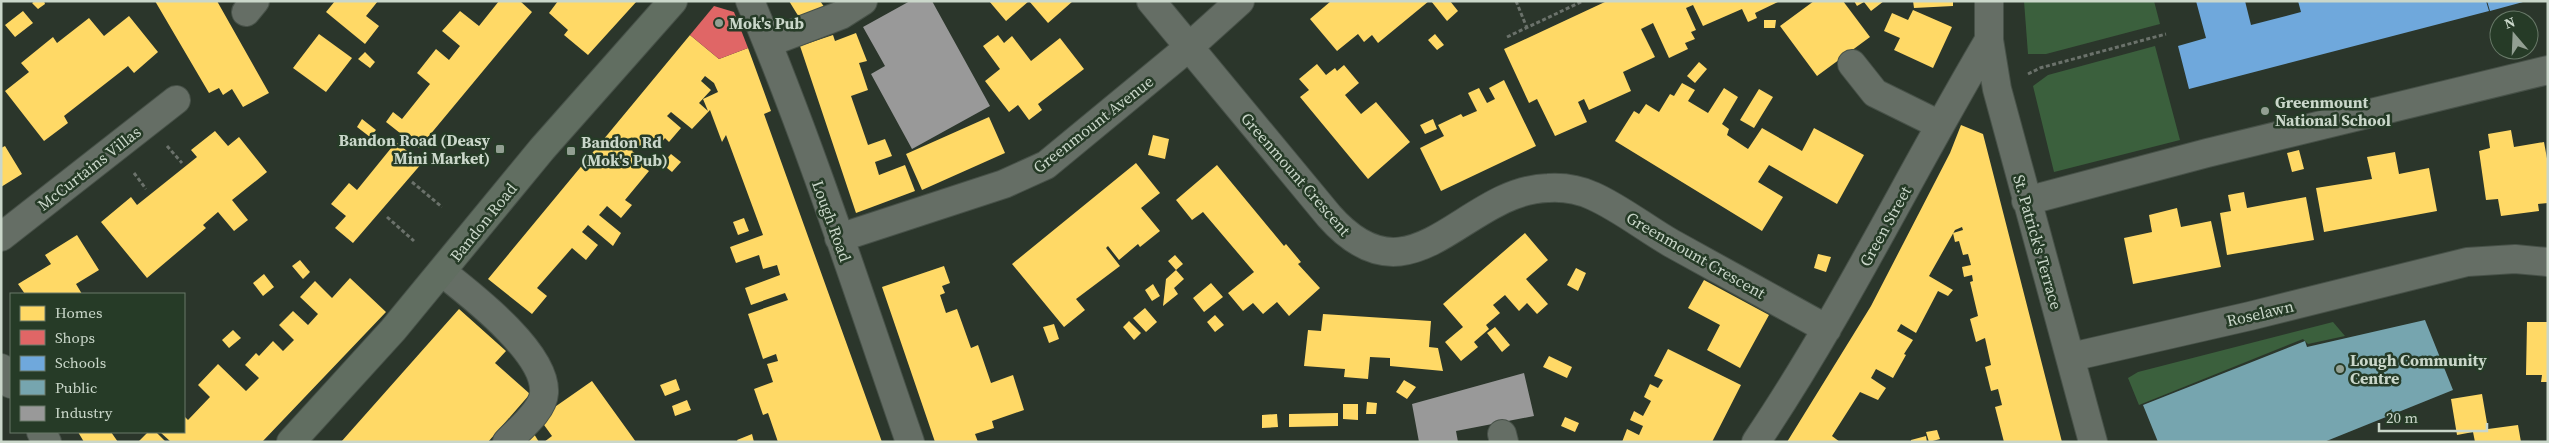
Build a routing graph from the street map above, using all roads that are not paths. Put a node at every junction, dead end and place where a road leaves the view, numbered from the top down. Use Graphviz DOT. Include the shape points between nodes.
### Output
graph roads {
  1 [pos="674,1"];
  2 [pos="750,1"];
  3 [pos="864,1"];
  4 [pos="1151,1"];
  5 [pos="1240,1"];
  6 [pos="1989,1"];
  7 [pos="1989,40"];
  8 [pos="768,43"];
  9 [pos="1188,47"];
  10 [pos="1852,64"];
  11 [pos="2548,70"];
  12 [pos="176,100"];
  13 [pos="1940,125"];
  14 [pos="2026,201"];
  15 [pos="1,237"];
  16 [pos="839,238"];
  17 [pos="2548,262"];
  18 [pos="442,272"];
  19 [pos="1828,329"];
  20 [pos="2071,357"];
  21 [pos="1,368"];
  22 [pos="10,382"];
  23 [pos="291,442"];
  24 [pos="507,442"];
  25 [pos="910,442"];
  26 [pos="1756,442"];
  27 [pos="2093,442"];
  1 -- 18 [label="main road, Bandon Road" via="542,149"];
  2 -- 8 [label="street, Lough Road"];
  3 -- 8 [label="street" via="841,15"];
  4 -- 9 [label="street, Greenmount Crescent"];
  5 -- 9 [label="street, Greenmount Avenue"];
  6 -- 7 [label="street, Green Street"];
  7 -- 13 [label="street, Green Street"];
  7 -- 14 [label="street, St. Patrick's Terrace" via="1997,90"];
  8 -- 16 [label="street, Lough Road"];
  9 -- 16 [label="street, Greenmount Avenue" via="1046,165 1026,176"];
  9 -- 19 [label="street, Greenmount Crescent" via="1335,223 1363,245 1404,251 1426,245 1516,193 1549,188 1572,190 1593,196 1670,243"];
  10 -- 13 [label="street" via="1875,93"];
  11 -- 14 [label="street"];
  12 -- 15 [label="street, McCurtains Villas"];
  13 -- 19 [label="street, Green Street"];
  14 -- 20 [label="street, St. Patrick's Terrace"];
  16 -- 25 [label="street, Lough Road"];
  17 -- 20 [label="street, Roselawn" via="2515,259 2467,262"];
  18 -- 23 [label="main road, Bandon Road"];
  18 -- 24 [label="street" via="497,318 530,353 542,376 544,393 541,402"];
  19 -- 26 [label="street, Green Street"];
  20 -- 27 [label="street, St. Patrick's Terrace"];
  21 -- 22 [label="street"];
}
